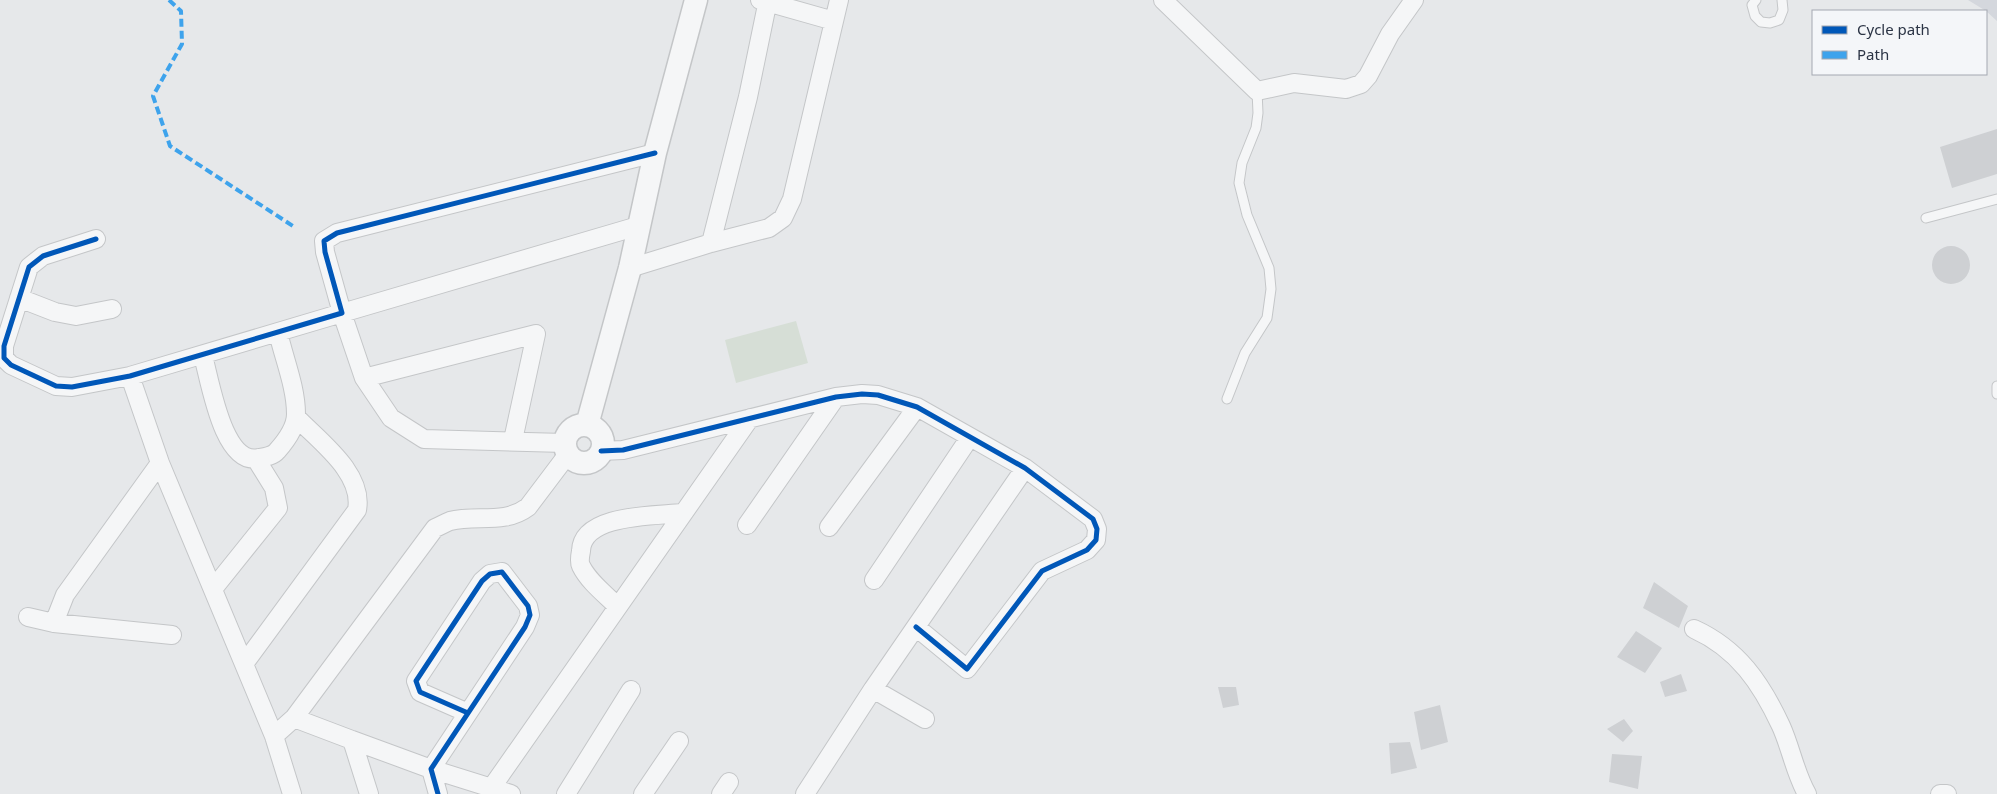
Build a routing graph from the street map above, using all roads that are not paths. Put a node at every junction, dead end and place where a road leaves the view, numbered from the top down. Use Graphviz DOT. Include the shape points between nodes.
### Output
graph roads {
  1 [pos="696,0"];
  2 [pos="839,0"];
  3 [pos="1163,0"];
  4 [pos="1414,0"];
  5 [pos="1756,0"];
  6 [pos="1782,0"];
  7 [pos="765,1"];
  8 [pos="834,21"];
  9 [pos="1257,90"];
  10 [pos="655,153"];
  11 [pos="1997,198"];
  12 [pos="1926,218"];
  13 [pos="638,226"];
  14 [pos="96,239"];
  15 [pos="711,243"];
  16 [pos="630,268"];
  17 [pos="19,298"];
  18 [pos="112,309"];
  19 [pos="342,313"];
  20 [pos="278,332"];
  21 [pos="203,356"];
  22 [pos="130,376"];
  23 [pos="364,378"];
  24 [pos="1997,386"];
  25 [pos="1997,394"];
  26 [pos="836,397"];
  27 [pos="1227,399"];
  28 [pos="917,407"];
  29 [pos="296,417"];
  30 [pos="750,418"];
  31 [pos="587,425"];
  32 [pos="970,437"];
  33 [pos="513,440"];
  34 [pos="566,449"];
  35 [pos="601,451"];
  36 [pos="256,459"];
  37 [pos="160,463"];
  38 [pos="1025,468"];
  39 [pos="682,513"];
  40 [pos="747,525"];
  41 [pos="828,527"];
  42 [pos="874,580"];
  43 [pos="213,589"];
  44 [pos="617,606"];
  45 [pos="28,617"];
  46 [pos="54,622"];
  47 [pos="916,627"];
  48 [pos="1694,629"];
  49 [pos="172,635"];
  50 [pos="244,664"];
  51 [pos="873,689"];
  52 [pos="631,690"];
  53 [pos="468,713"];
  54 [pos="294,718"];
  55 [pos="925,719"];
  56 [pos="274,736"];
  57 [pos="352,740"];
  58 [pos="679,741"];
  59 [pos="431,769"];
  60 [pos="492,787"];
  61 [pos="292,794"];
  62 [pos="368,794"];
  63 [pos="438,794"];
  64 [pos="511,794"];
  65 [pos="566,794"];
  66 [pos="643,794"];
  67 [pos="805,794"];
  68 [pos="1807,794"];
  69 [pos="1940,794"];
  70 [pos="1946,794"];
  1 -- 10 [label="street"];
  2 -- 8 [label="street"];
  3 -- 9 [label="street"];
  4 -- 9 [label="street" via="1361,84 1346,88 1294,84"];
  5 -- 6 [label="lane" via="1752,5 1755,16 1761,22 1770,23 1779,20"];
  7 -- 8 [label="street"];
  7 -- 15 [label="street" via="748,97"];
  8 -- 15 [label="street" via="792,199 783,218 769,228"];
  9 -- 27 [label="lane" via="1256,128 1242,163 1239,183 1246,215 1269,268 1271,289 1267,318 1246,353"];
  10 -- 13 [label="street"];
  10 -- 19 [label="street" via="337,233 324,241"];
  11 -- 12 [label="lane"];
  13 -- 16 [label="street"];
  13 -- 19 [label="street"];
  14 -- 17 [label="street" via="43,256 29,267"];
  15 -- 16 [label="street"];
  16 -- 31 [label="street"];
  17 -- 18 [label="street" via="55,312 76,316"];
  17 -- 22 [label="street" via="4,346 4,358 11,365 56,386 72,387"];
  19 -- 20 [label="street"];
  19 -- 23 [label="street"];
  20 -- 21 [label="street"];
  20 -- 29 [label="street" via="295,398"];
  21 -- 22 [label="street"];
  21 -- 36 [label="street" via="227,440 239,454"];
  22 -- 37 [label="street"];
  23 -- 33 [label="street" via="391,418 424,439"];
  23 -- 33 [label="street" via="536,334"];
  24 -- 25 [label="lane"];
  26 -- 28 [label="street" via="878,395"];
  26 -- 30 [label="street"];
  26 -- 40 [label="street"];
  28 -- 32 [label="street"];
  28 -- 41 [label="street"];
  29 -- 36 [label="street" via="288,438 274,454"];
  29 -- 50 [label="street" via="340,461 360,498 357,510"];
  30 -- 35 [label="street" via="623,450"];
  30 -- 39 [label="street"];
  31 -- 34 [label="street" via="569,431"];
  31 -- 35 [label="street" via="598,431"];
  32 -- 38 [label="street"];
  32 -- 42 [label="street"];
  33 -- 34 [label="street"];
  34 -- 35 [label="street" via="572,459 584,463 597,457"];
  34 -- 54 [label="street" via="528,507 521,512 510,517 450,521 435,528"];
  36 -- 43 [label="street" via="274,488 278,508"];
  37 -- 43 [label="street"];
  37 -- 46 [label="street" via="65,596"];
  38 -- 47 [label="street"];
  38 -- 47 [label="street" via="1093,519 1097,529 1096,540 1087,550 1042,571 967,669"];
  39 -- 44 [label="street"];
  39 -- 44 [label="street" via="618,520 598,525 586,534 581,545 580,565"];
  43 -- 50 [label="street"];
  44 -- 60 [label="street"];
  45 -- 46 [label="street"];
  46 -- 49 [label="street"];
  47 -- 51 [label="street"];
  48 -- 68 [label="street" via="1733,652 1748,669 1781,726"];
  50 -- 56 [label="street"];
  51 -- 55 [label="street"];
  51 -- 67 [label="street"];
  52 -- 65 [label="street"];
  53 -- 53 [label="street" via="530,615 528,606 502,572 490,574 482,581 416,681 420,692"];
  53 -- 59 [label="street"];
  54 -- 56 [label="street"];
  54 -- 57 [label="street"];
  56 -- 61 [label="street"];
  57 -- 59 [label="street"];
  57 -- 62 [label="street"];
  58 -- 66 [label="street"];
  59 -- 60 [label="street"];
  59 -- 63 [label="street"];
  60 -- 64 [label="street"];
  69 -- 70 [label="street"];
}
